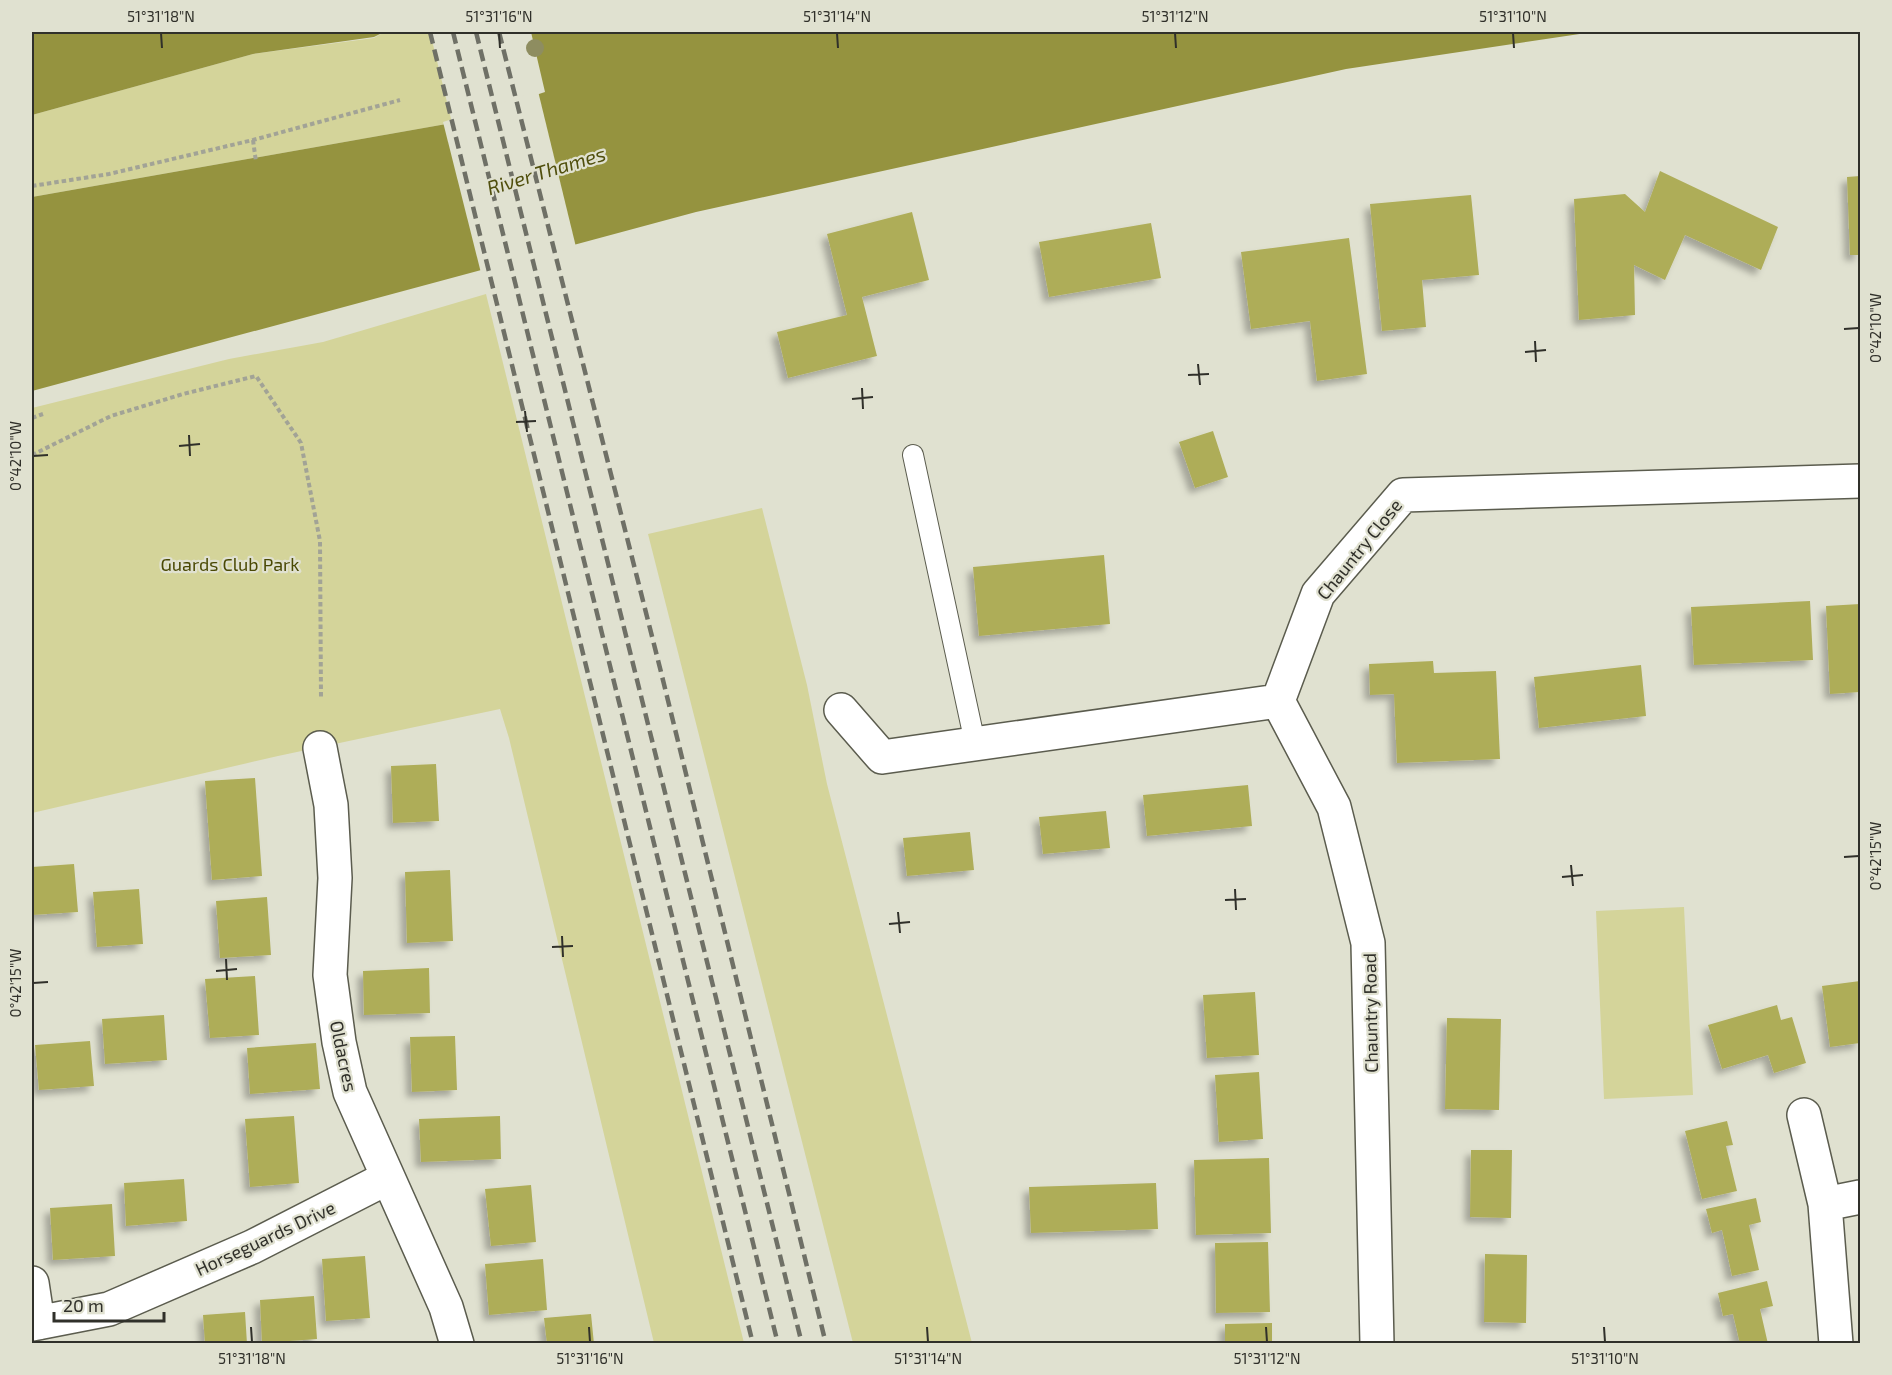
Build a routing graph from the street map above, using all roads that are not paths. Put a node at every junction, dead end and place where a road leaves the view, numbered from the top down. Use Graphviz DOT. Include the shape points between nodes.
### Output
graph roads {
  1 [pos="913,455"];
  2 [pos="1860,481"];
  3 [pos="1278,700"];
  4 [pos="841,710"];
  5 [pos="975,743"];
  6 [pos="320,748"];
  7 [pos="1804,1115"];
  8 [pos="387,1178"];
  9 [pos="1860,1197"];
  10 [pos="1825,1204"];
  11 [pos="32,1283"];
  12 [pos="35,1324"];
  13 [pos="457,1344"];
  14 [pos="1377,1344"];
  15 [pos="1836,1344"];
  1 -- 5 [label="lane"];
  2 -- 3 [label="street, Chauntry Close" via="1403,495 1318,594"];
  3 -- 5 [label="street"];
  3 -- 14 [label="street, Chauntry Road" via="1334,807 1368,943"];
  4 -- 5 [label="street" via="882,757"];
  6 -- 8 [label="street, Oldacres" via="331,805 335,878 330,975 339,1042 350,1092"];
  7 -- 10 [label="street"];
  8 -- 12 [label="street, Horseguards Drive" via="252,1247 109,1309"];
  8 -- 13 [label="street, Oldacres" via="446,1307"];
  9 -- 10 [label="street"];
  10 -- 15 [label="street"];
  11 -- 12 [label="street, Horseguards Drive"];
}
